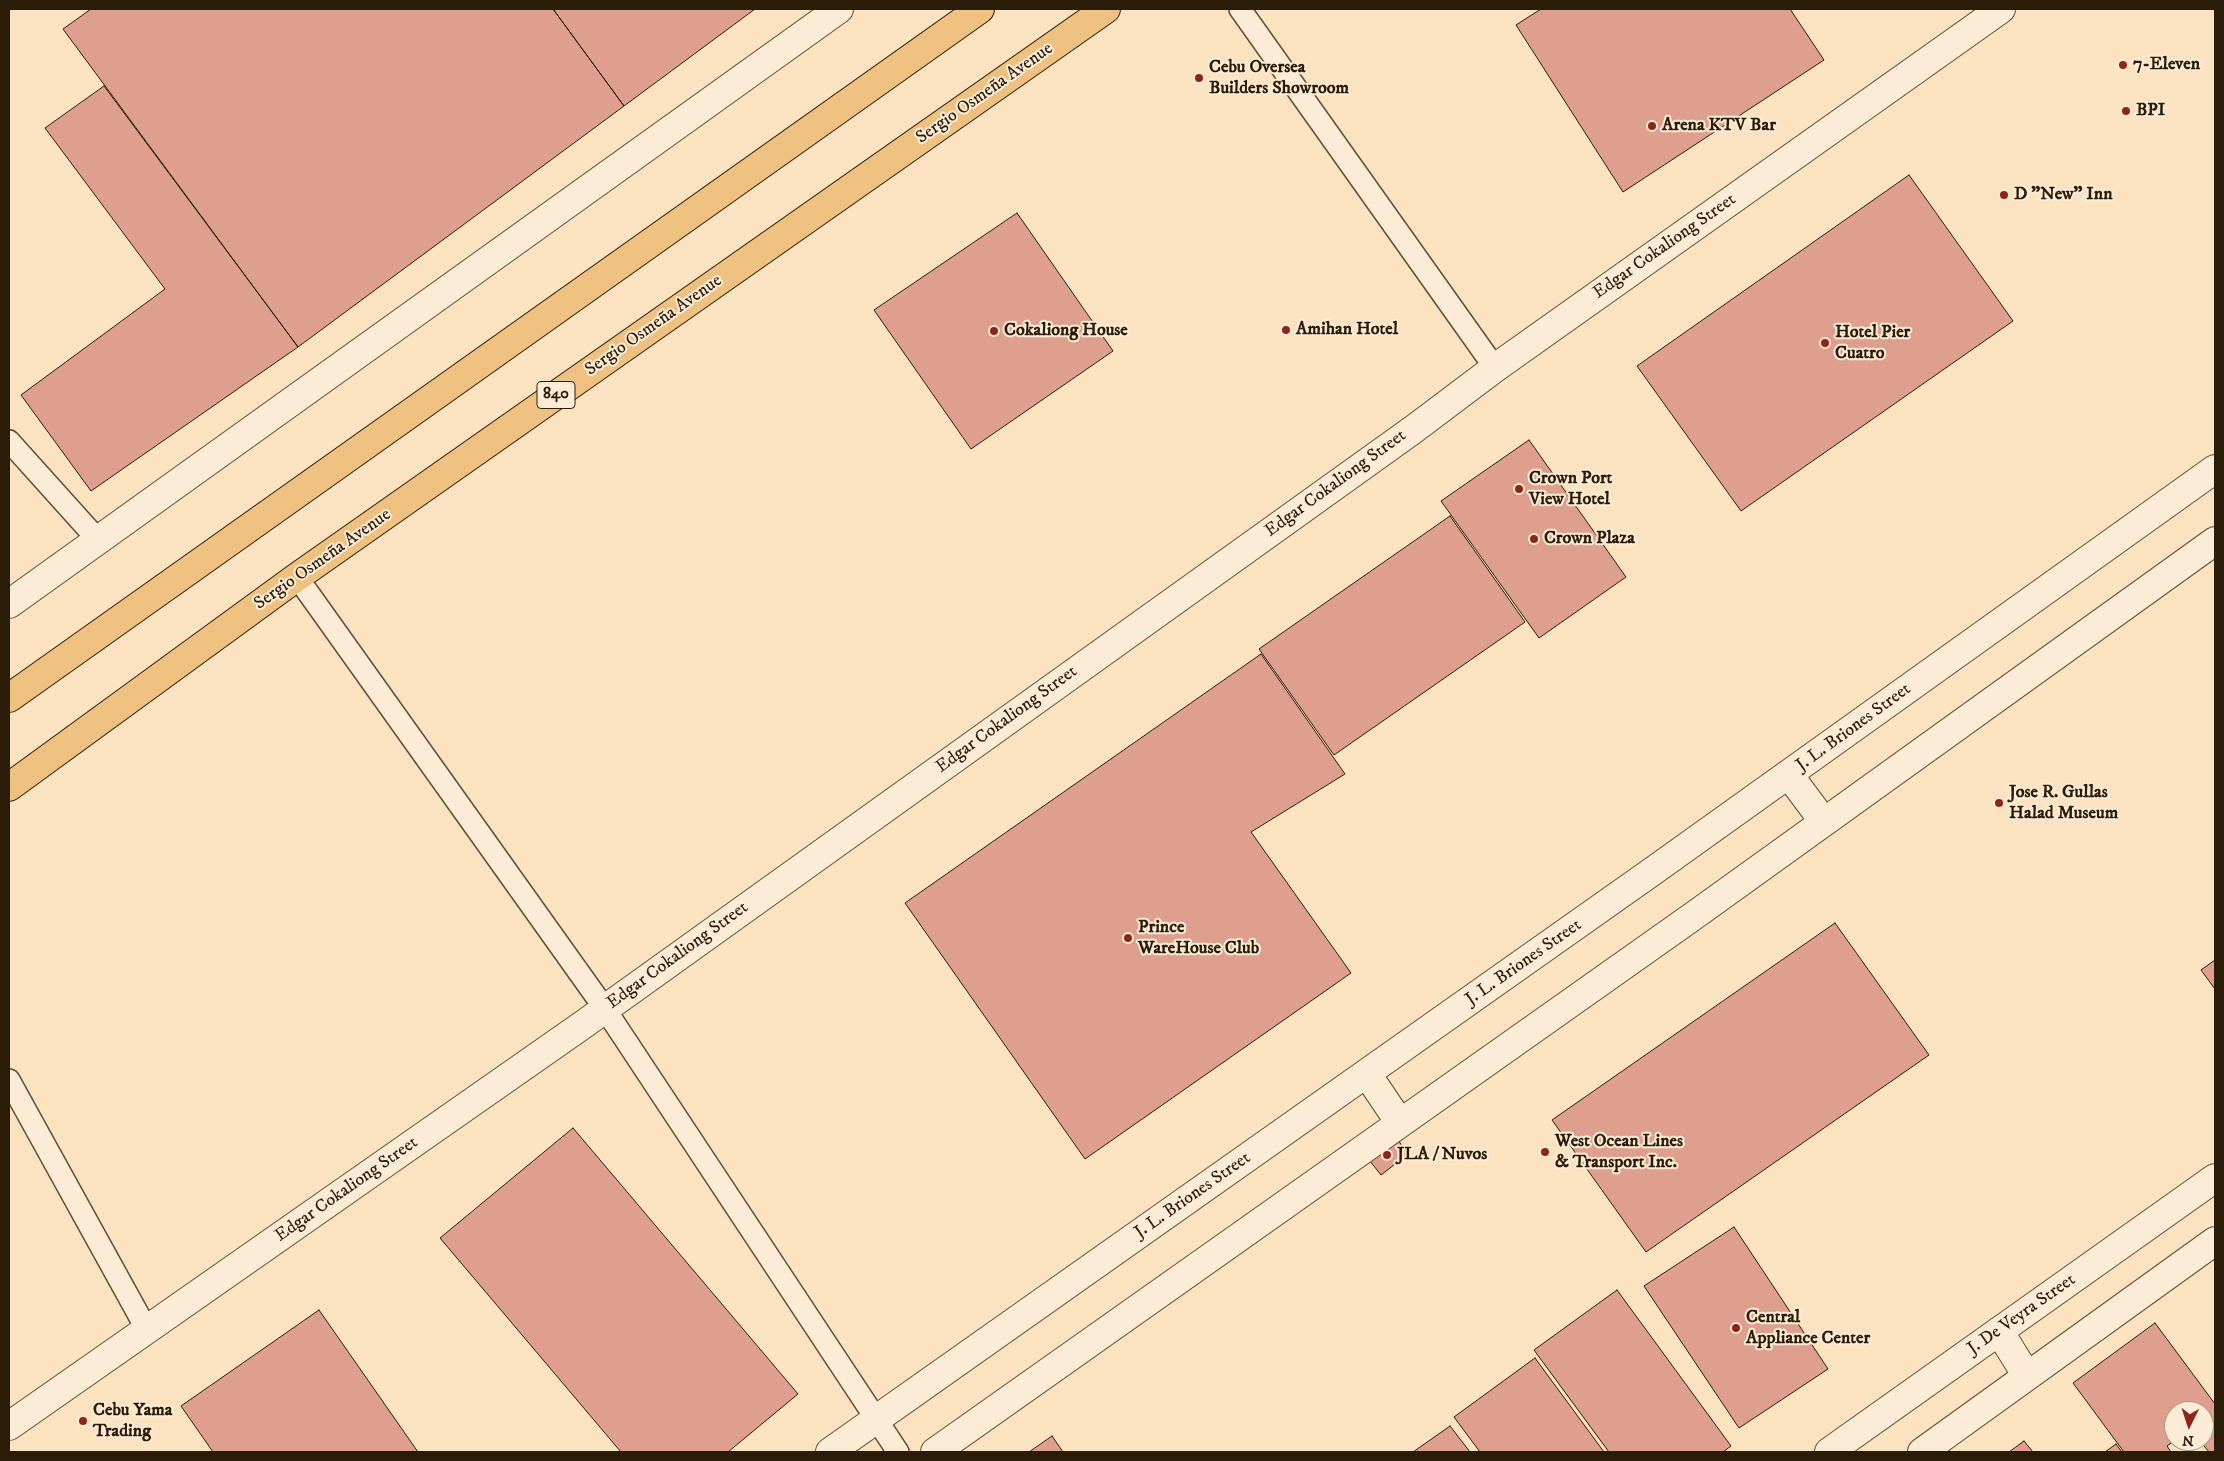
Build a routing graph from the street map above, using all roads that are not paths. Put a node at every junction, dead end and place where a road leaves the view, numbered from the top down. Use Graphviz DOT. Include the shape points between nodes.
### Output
graph roads {
  1 [pos="839,9"];
  2 [pos="980,9"];
  3 [pos="1106,9"];
  4 [pos="1240,9"];
  5 [pos="2002,9"];
  6 [pos="1495,368"];
  7 [pos="9,441"];
  8 [pos="2215,469"];
  9 [pos="98,540"];
  10 [pos="2215,541"];
  11 [pos="297,577"];
  12 [pos="9,604"];
  13 [pos="9,698"];
  14 [pos="1789,775"];
  15 [pos="9,787"];
  16 [pos="1824,822"];
  17 [pos="605,1009"];
  18 [pos="1367,1074"];
  19 [pos="9,1080"];
  20 [pos="1400,1123"];
  21 [pos="2215,1178"];
  22 [pos="2215,1242"];
  23 [pos="147,1330"];
  24 [pos="1999,1331"];
  25 [pos="2027,1376"];
  26 [pos="876,1420"];
  27 [pos="9,1426"];
  28 [pos="830,1452"];
  29 [pos="898,1452"];
  30 [pos="935,1452"];
  31 [pos="1829,1452"];
  32 [pos="1922,1452"];
  1 -- 9 [label="street"];
  2 -- 13 [label="highway"];
  3 -- 11 [label="highway, Sergio Osmeña Avenue / 840"];
  4 -- 6 [label="lane"];
  5 -- 6 [label="street, Edgar Cokaliong Street"];
  6 -- 17 [label="street, Edgar Cokaliong Street"];
  7 -- 9 [label="lane"];
  8 -- 14 [label="street, J. L. Briones Street"];
  9 -- 12 [label="street"];
  10 -- 16 [label="street"];
  11 -- 15 [label="highway, Sergio Osmeña Avenue / 840"];
  11 -- 17 [label="lane"];
  14 -- 16 [label="street"];
  14 -- 18 [label="street, J. L. Briones Street"];
  16 -- 20 [label="street"];
  17 -- 23 [label="street, Edgar Cokaliong Street"];
  17 -- 26 [label="lane"];
  18 -- 20 [label="street"];
  18 -- 26 [label="street, J. L. Briones Street"];
  19 -- 23 [label="lane"];
  20 -- 30 [label="street"];
  21 -- 24 [label="street, J. De Veyra Street"];
  22 -- 25 [label="street"];
  23 -- 27 [label="street, Edgar Cokaliong Street"];
  24 -- 25 [label="street"];
  24 -- 31 [label="street, J. De Veyra Street"];
  25 -- 32 [label="street"];
  26 -- 28 [label="street, J. L. Briones Street"];
  26 -- 29 [label="lane"];
}
